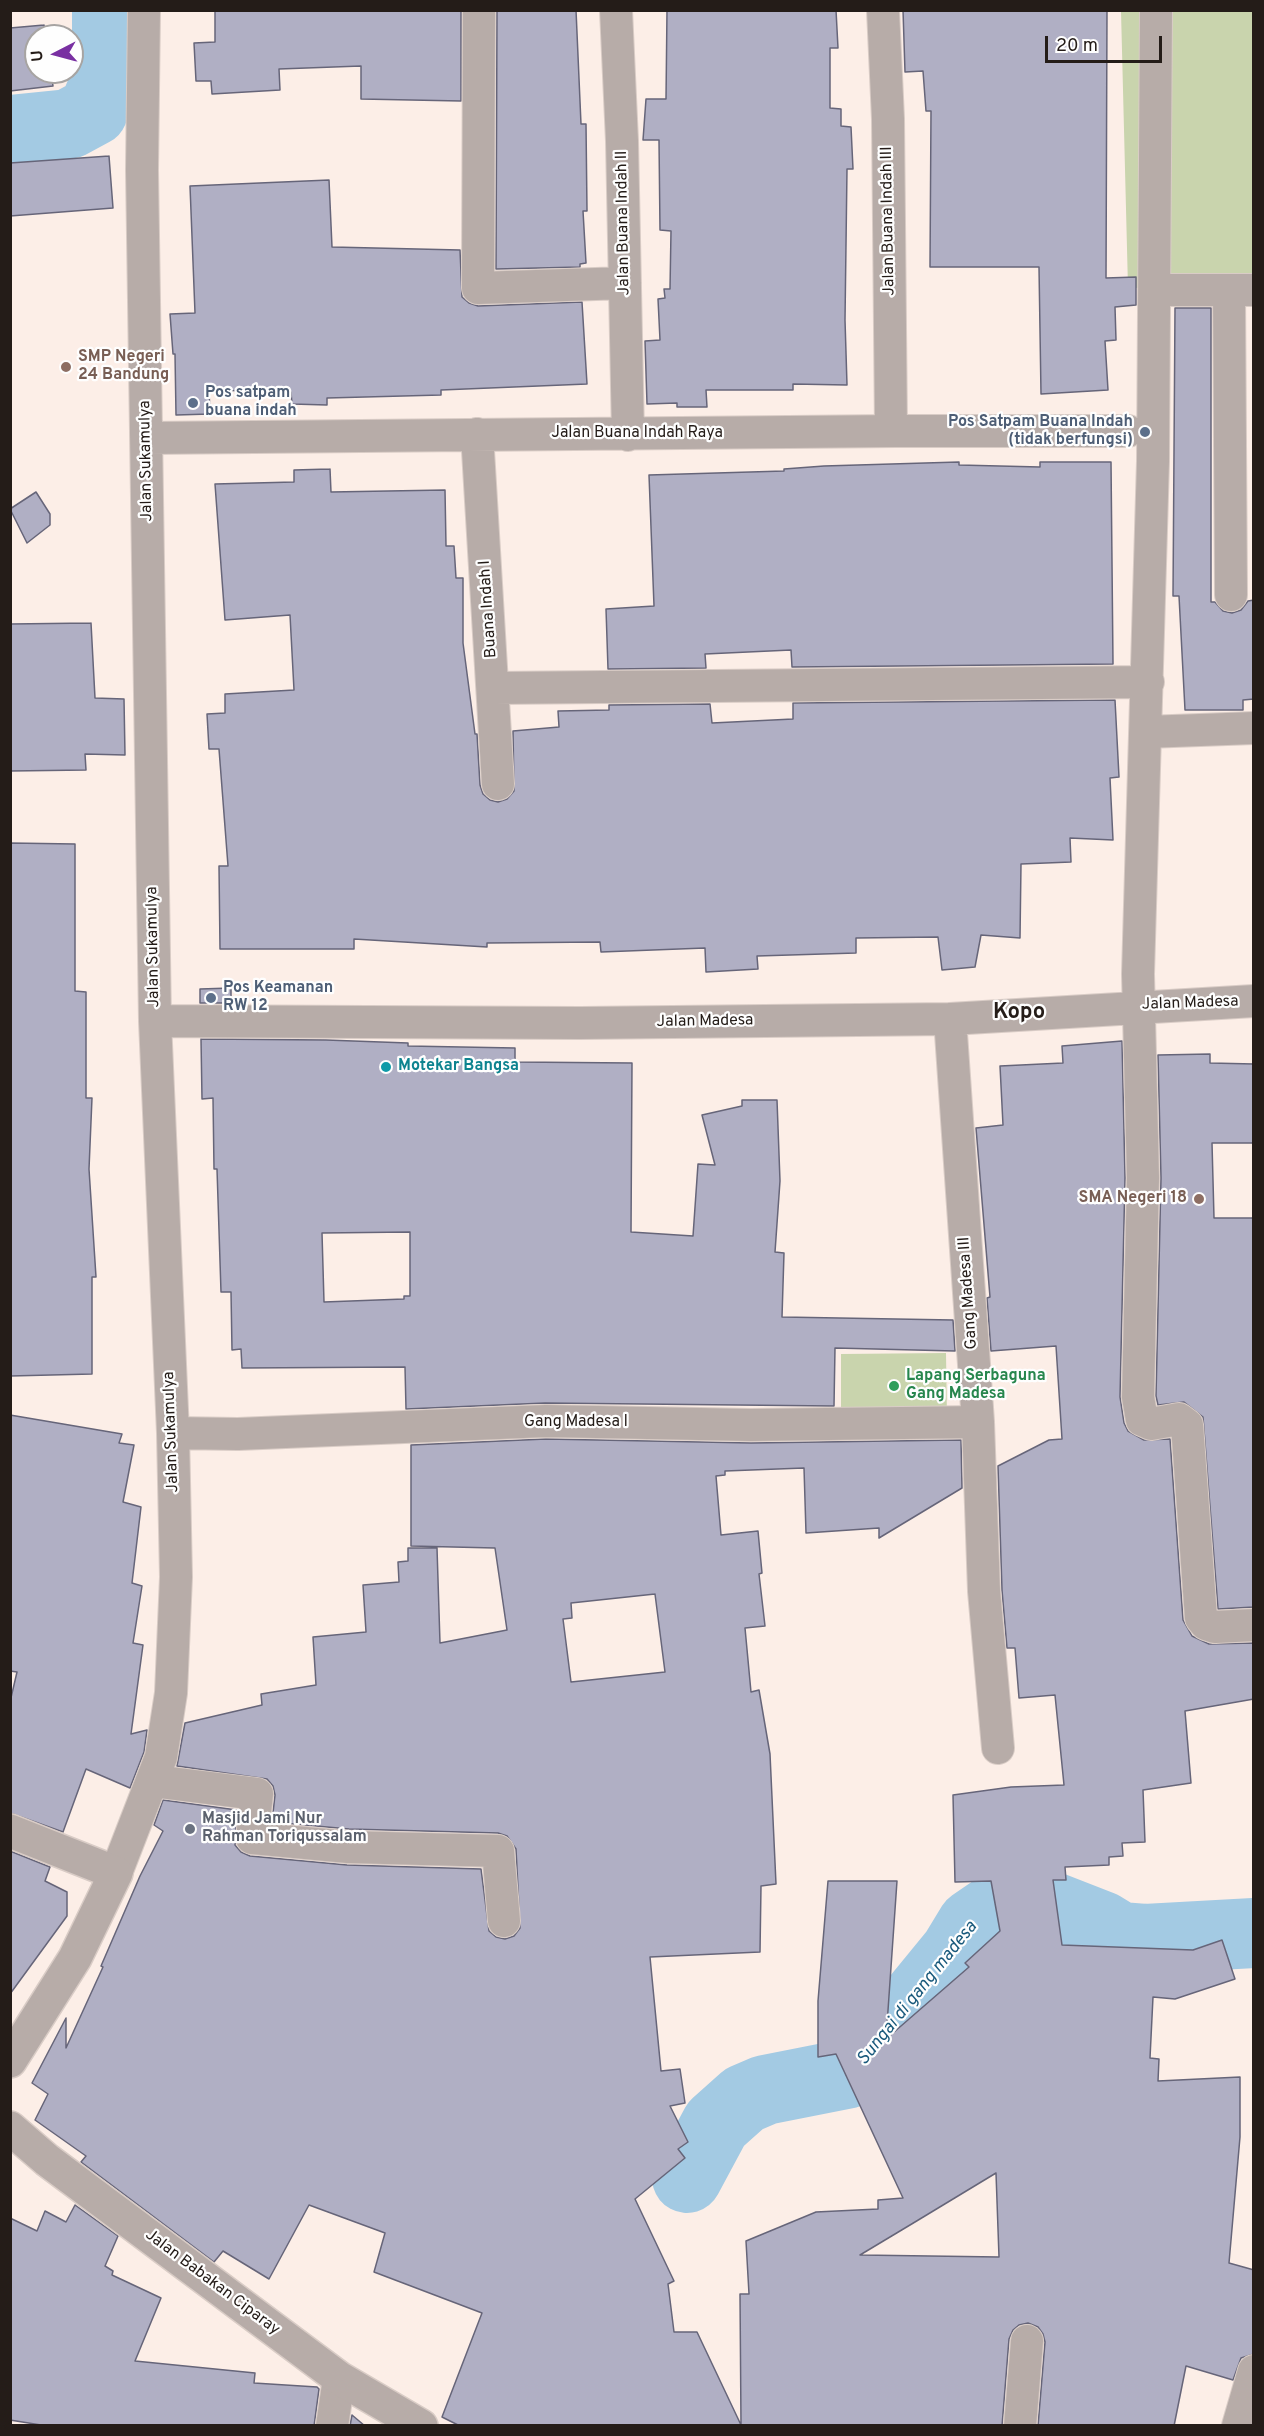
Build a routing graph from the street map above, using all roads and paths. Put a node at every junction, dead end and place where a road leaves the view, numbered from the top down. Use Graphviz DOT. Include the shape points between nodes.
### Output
graph roads {
  1 [pos="144,10"];
  2 [pos="479,10"];
  3 [pos="616,10"];
  4 [pos="883,10"];
  5 [pos="1156,10"];
  6 [pos="625,283"];
  7 [pos="1156,290"];
  8 [pos="1241,290"];
  9 [pos="1154,401"];
  10 [pos="891,431"];
  11 [pos="1128,432"];
  12 [pos="477,434"];
  13 [pos="628,435"];
  14 [pos="147,438"];
  15 [pos="1153,460"];
  16 [pos="1231,595"];
  17 [pos="1148,682"];
  18 [pos="494,688"];
  19 [pos="1254,728"];
  20 [pos="1146,732"];
  21 [pos="498,784"];
  22 [pos="1254,1001"];
  23 [pos="1138,1006"];
  24 [pos="950,1019"];
  25 [pos="155,1021"];
  26 [pos="978,1422"];
  27 [pos="173,1433"];
  28 [pos="1254,1624"];
  29 [pos="998,1748"];
  30 [pos="153,1781"];
  31 [pos="10,1831"];
  32 [pos="116,1873"];
  33 [pos="504,1921"];
  34 [pos="10,2061"];
  35 [pos="10,2128"];
  36 [pos="1028,2341"];
  37 [pos="1254,2372"];
  38 [pos="339,2378"];
  39 [pos="332,2426"];
  40 [pos="421,2426"];
  41 [pos="1020,2426"];
  42 [pos="1239,2426"];
  1 -- 14 [label="street, Jalan Sukamulya" via="142,170"];
  2 -- 6 [label="street" via="478,288"];
  3 -- 6 [label="street, Jalan Buana Indah II"];
  4 -- 10 [label="street, Jalan Buana Indah III"];
  5 -- 7 [label="street"];
  6 -- 13 [label="street, Jalan Buana Indah II"];
  7 -- 8 [label="street"];
  7 -- 9 [label="street"];
  8 -- 16 [label="street"];
  9 -- 11 [label="street"];
  9 -- 15 [label="street"];
  10 -- 11 [label="street, Jalan Buana Indah Raya"];
  10 -- 13 [label="street, Jalan Buana Indah Raya"];
  11 -- 15 [label="street"];
  12 -- 13 [label="street, Jalan Buana Indah Raya"];
  12 -- 14 [label="street, Jalan Buana Indah Raya"];
  12 -- 18 [label="street, Buana Indah I"];
  14 -- 25 [label="street, Jalan Sukamulya"];
  15 -- 17 [label="street"];
  17 -- 18 [label="street"];
  17 -- 20 [label="street"];
  18 -- 21 [label="street, Buana Indah I"];
  19 -- 20 [label="street"];
  20 -- 23 [label="street"];
  22 -- 23 [label="street, Jalan Madesa"];
  23 -- 24 [label="street, Jalan Madesa"];
  23 -- 28 [label="street" via="1143,1178 1137,1341 1139,1414 1151,1424 1179,1419 1188,1425 1201,1618 1215,1627"];
  24 -- 25 [label="street, Jalan Madesa" via="580,1023"];
  24 -- 26 [label="street, Gang Madesa III"];
  25 -- 27 [label="street, Jalan Sukamulya"];
  26 -- 27 [label="street, Gang Madesa I" via="751,1425 546,1421 238,1434"];
  26 -- 29 [label="street, Gang Madesa III" via="984,1591"];
  27 -- 30 [label="street, Jalan Sukamulya" via="176,1577 171,1693 162,1757"];
  30 -- 32 [label="street, Jalan Sukamulya"];
  30 -- 33 [label="street" via="257,1794 252,1838 348,1847 498,1851"];
  31 -- 32 [label="street"];
  32 -- 34 [label="street" via="75,1958"];
  35 -- 38 [label="street, Jalan Babakan Ciparay" via="47,2160"];
  36 -- 41 [label="street"];
  37 -- 42 [label="street"];
  38 -- 39 [label="street"];
  38 -- 40 [label="street, Jalan Babakan Ciparay"];
}
